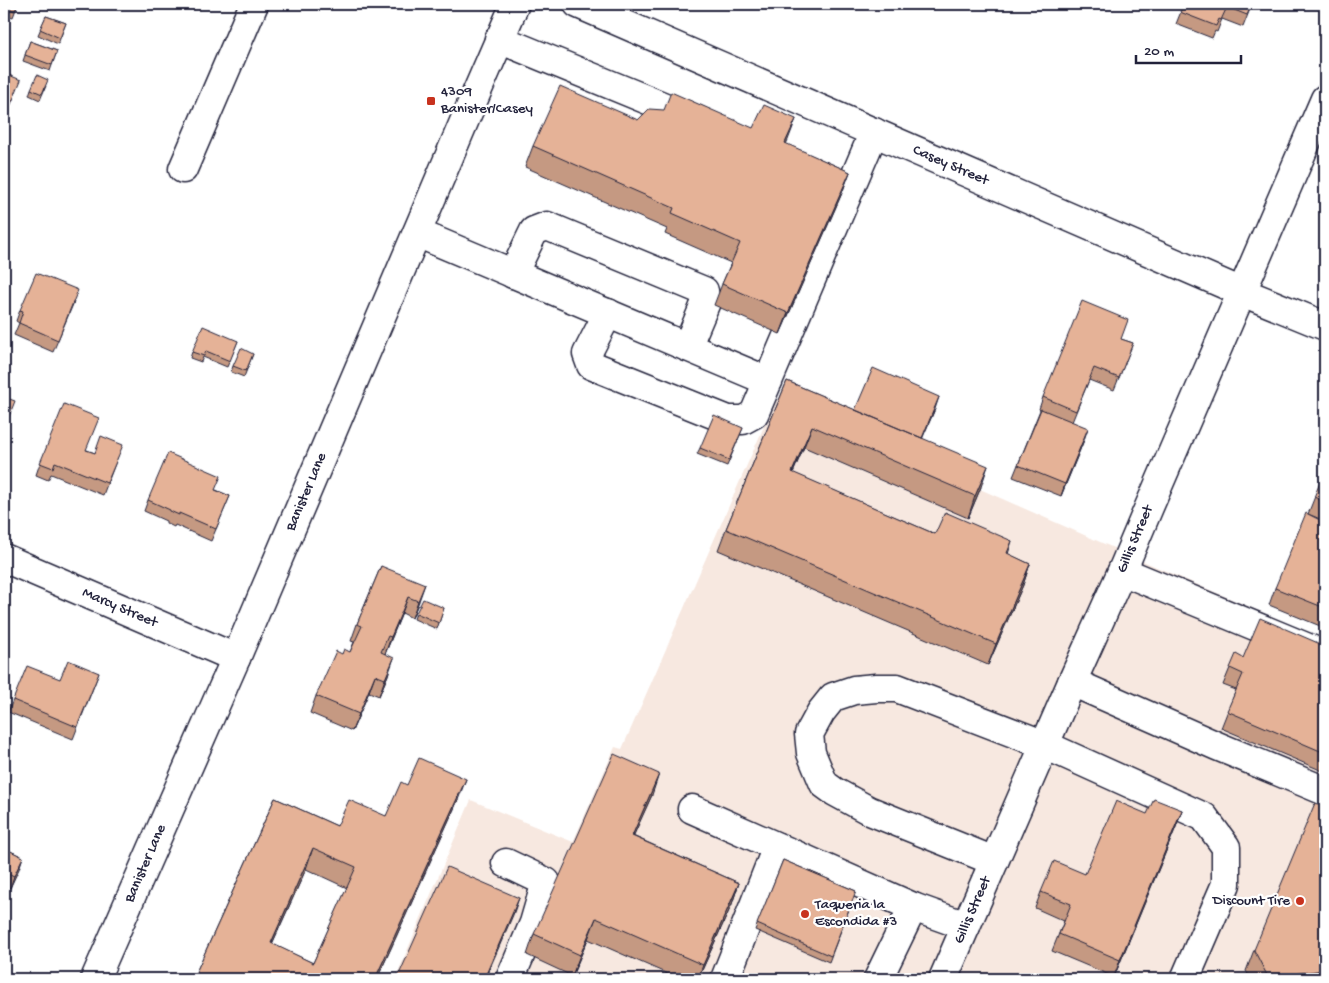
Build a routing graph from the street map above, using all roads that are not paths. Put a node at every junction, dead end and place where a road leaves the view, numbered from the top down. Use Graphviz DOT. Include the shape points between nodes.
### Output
graph roads {
  1 [pos="254,4"];
  2 [pos="515,4"];
  3 [pos="578,4"];
  4 [pos="499,39"];
  5 [pos="1325,99"];
  6 [pos="722,130"];
  7 [pos="874,132"];
  8 [pos="183,169"];
  9 [pos="826,173"];
  10 [pos="852,185"];
  11 [pos="416,233"];
  12 [pos="513,274"];
  13 [pos="1242,292"];
  14 [pos="608,313"];
  15 [pos="1325,326"];
  16 [pos="687,347"];
  17 [pos="768,381"];
  18 [pos="4,558"];
  19 [pos="1122,571"];
  20 [pos="1325,655"];
  21 [pos="236,658"];
  22 [pos="1072,682"];
  23 [pos="1044,745"];
  24 [pos="1325,791"];
  25 [pos="692,809"];
  26 [pos="776,847"];
  27 [pos="994,861"];
  28 [pos="506,864"];
  29 [pos="912,907"];
  30 [pos="966,926"];
  31 [pos="95,979"];
  32 [pos="510,979"];
  33 [pos="725,979"];
  34 [pos="878,979"];
  35 [pos="943,979"];
  36 [pos="1184,979"];
  1 -- 8 [label="street"];
  2 -- 4 [label="street, Banister Lane"];
  3 -- 7 [label="street, Casey Street"];
  4 -- 6 [label="street"];
  4 -- 11 [label="street, Banister Lane"];
  5 -- 13 [label="street, Gillis Street"];
  7 -- 10 [label="street"];
  7 -- 13 [label="street, Casey Street"];
  9 -- 10 [label="street"];
  10 -- 17 [label="street"];
  11 -- 12 [label="street"];
  11 -- 21 [label="street, Banister Lane"];
  12 -- 14 [label="street"];
  12 -- 16 [label="street" via="534,231 547,226 704,291 706,302"];
  13 -- 15 [label="street, Casey Street"];
  13 -- 19 [label="street, Gillis Street"];
  14 -- 16 [label="street"];
  14 -- 17 [label="street" via="587,354 591,365 728,420 743,420 754,414"];
  16 -- 17 [label="street"];
  18 -- 21 [label="street, Marcy Street"];
  19 -- 20 [label="street"];
  19 -- 22 [label="street, Gillis Street"];
  21 -- 31 [label="street, Banister Lane"];
  22 -- 23 [label="street, Gillis Street"];
  22 -- 24 [label="street"];
  23 -- 27 [label="street, Gillis Street"];
  23 -- 27 [label="street" via="897,688 854,690 833,698 808,734 811,753 824,784 835,792 870,810"];
  23 -- 36 [label="street" via="1204,817 1226,847 1226,884"];
  25 -- 26 [label="street"];
  26 -- 29 [label="street"];
  26 -- 33 [label="street"];
  27 -- 30 [label="street, Gillis Street"];
  28 -- 32 [label="street" via="546,882 534,924"];
  29 -- 30 [label="street"];
  29 -- 34 [label="street"];
  30 -- 35 [label="street, Gillis Street"];
}
